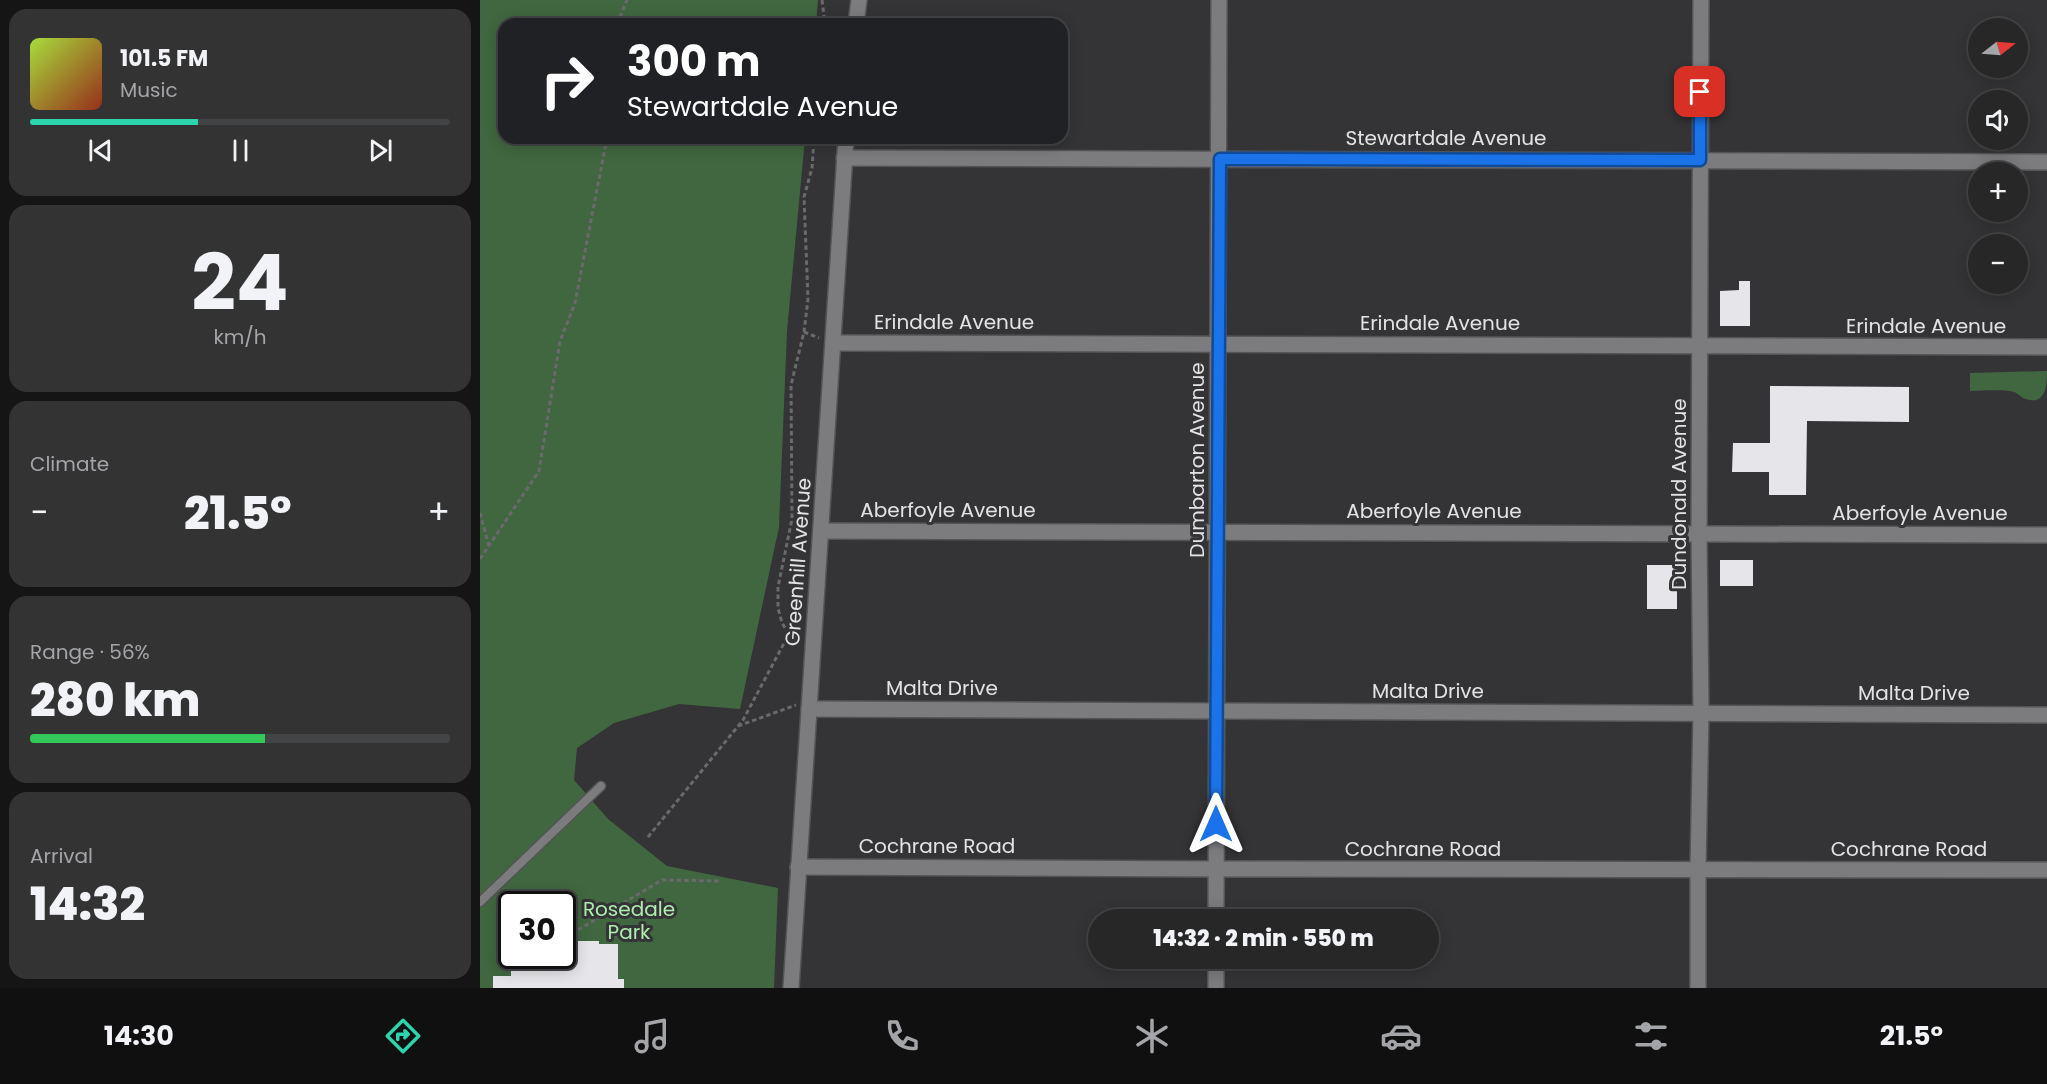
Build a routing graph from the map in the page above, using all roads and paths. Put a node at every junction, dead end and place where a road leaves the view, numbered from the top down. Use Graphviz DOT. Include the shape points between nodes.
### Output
graph roads {
  1 [pos="627,0"];
  2 [pos="822,0"];
  3 [pos="859,0"];
  4 [pos="1219,0"];
  5 [pos="1701,0"];
  6 [pos="619,18"];
  7 [pos="824,18"];
  8 [pos="857,18"];
  9 [pos="606,144"];
  10 [pos="814,144"];
  11 [pos="845,144"];
  12 [pos="844,158"];
  13 [pos="1220,159"];
  14 [pos="1700,160"];
  15 [pos="2047,162"];
  16 [pos="833,343"];
  17 [pos="1218,343"];
  18 [pos="1700,346"];
  19 [pos="2047,347"];
  20 [pos="480,513"];
  21 [pos="821,531"];
  22 [pos="1218,531"];
  23 [pos="1699,533"];
  24 [pos="2047,535"];
  25 [pos="489,546"];
  26 [pos="480,559"];
  27 [pos="789,634"];
  28 [pos="800,642"];
  29 [pos="802,707"];
  30 [pos="1217,711"];
  31 [pos="1701,712"];
  32 [pos="2047,715"];
  33 [pos="738,726"];
  34 [pos="601,786"];
  35 [pos="648,837"];
  36 [pos="798,867"];
  37 [pos="1216,869"];
  38 [pos="1698,870"];
  39 [pos="2047,870"];
  40 [pos="721,881"];
  41 [pos="480,902"];
  42 [pos="1216,909"];
  43 [pos="578,930"];
  44 [pos="1216,969"];
  45 [pos="791,988"];
  46 [pos="1216,988"];
  47 [pos="1698,988"];
  1 -- 6 [label="path"];
  2 -- 7 [label="path"];
  3 -- 8 [label="street"];
  4 -- 13 [label="street, Dumbarton Avenue"];
  5 -- 14 [label="street, Dundonald Avenue"];
  9 -- 25 [label="path" via="575,303 560,341 539,471"];
  10 -- 27 [label="path" via="804,197 808,299 791,385 792,519 778,587 777,608"];
  11 -- 12 [label="street, Greenhill Avenue"];
  12 -- 13 [label="street, Stewartdale Avenue"];
  12 -- 16 [label="street, Greenhill Avenue"];
  13 -- 14 [label="street, Stewartdale Avenue"];
  13 -- 17 [label="street, Dumbarton Avenue"];
  14 -- 15 [label="street, Stewartdale Avenue"];
  14 -- 18 [label="street, Dundonald Avenue"];
  16 -- 17 [label="street, Erindale Avenue"];
  16 -- 21 [label="street, Greenhill Avenue"];
  17 -- 18 [label="street, Erindale Avenue"];
  17 -- 22 [label="street, Dumbarton Avenue"];
  18 -- 19 [label="street, Erindale Avenue"];
  18 -- 23 [label="street, Dundonald Avenue"];
  20 -- 25 [label="path"];
  21 -- 22 [label="street, Aberfoyle Avenue"];
  21 -- 29 [label="street, Greenhill Avenue"];
  22 -- 23 [label="street, Aberfoyle Avenue"];
  22 -- 30 [label="street, Dumbarton Avenue"];
  23 -- 24 [label="street, Aberfoyle Avenue"];
  23 -- 31 [label="street, Dundonald Avenue"];
  25 -- 26 [label="path"];
  27 -- 28 [label="path"];
  27 -- 33 [label="path"];
  29 -- 30 [label="street, Malta Drive"];
  29 -- 33 [label="path"];
  29 -- 36 [label="street, Greenhill Avenue"];
  30 -- 31 [label="street, Malta Drive"];
  30 -- 37 [label="street, Dumbarton Avenue"];
  31 -- 32 [label="street, Malta Drive"];
  31 -- 38 [label="street, Dundonald Avenue"];
  33 -- 35 [label="path"];
  34 -- 41 [label="lane"];
  36 -- 37 [label="street, Cochrane Road"];
  36 -- 45 [label="street, Greenhill Avenue"];
  37 -- 38 [label="street, Cochrane Road"];
  37 -- 42 [label="street, Dumbarton Avenue"];
  38 -- 39 [label="street, Cochrane Road"];
  38 -- 47 [label="street, Dundonald Avenue"];
  40 -- 43 [label="path" via="662,880"];
  44 -- 46 [label="street"];
}
